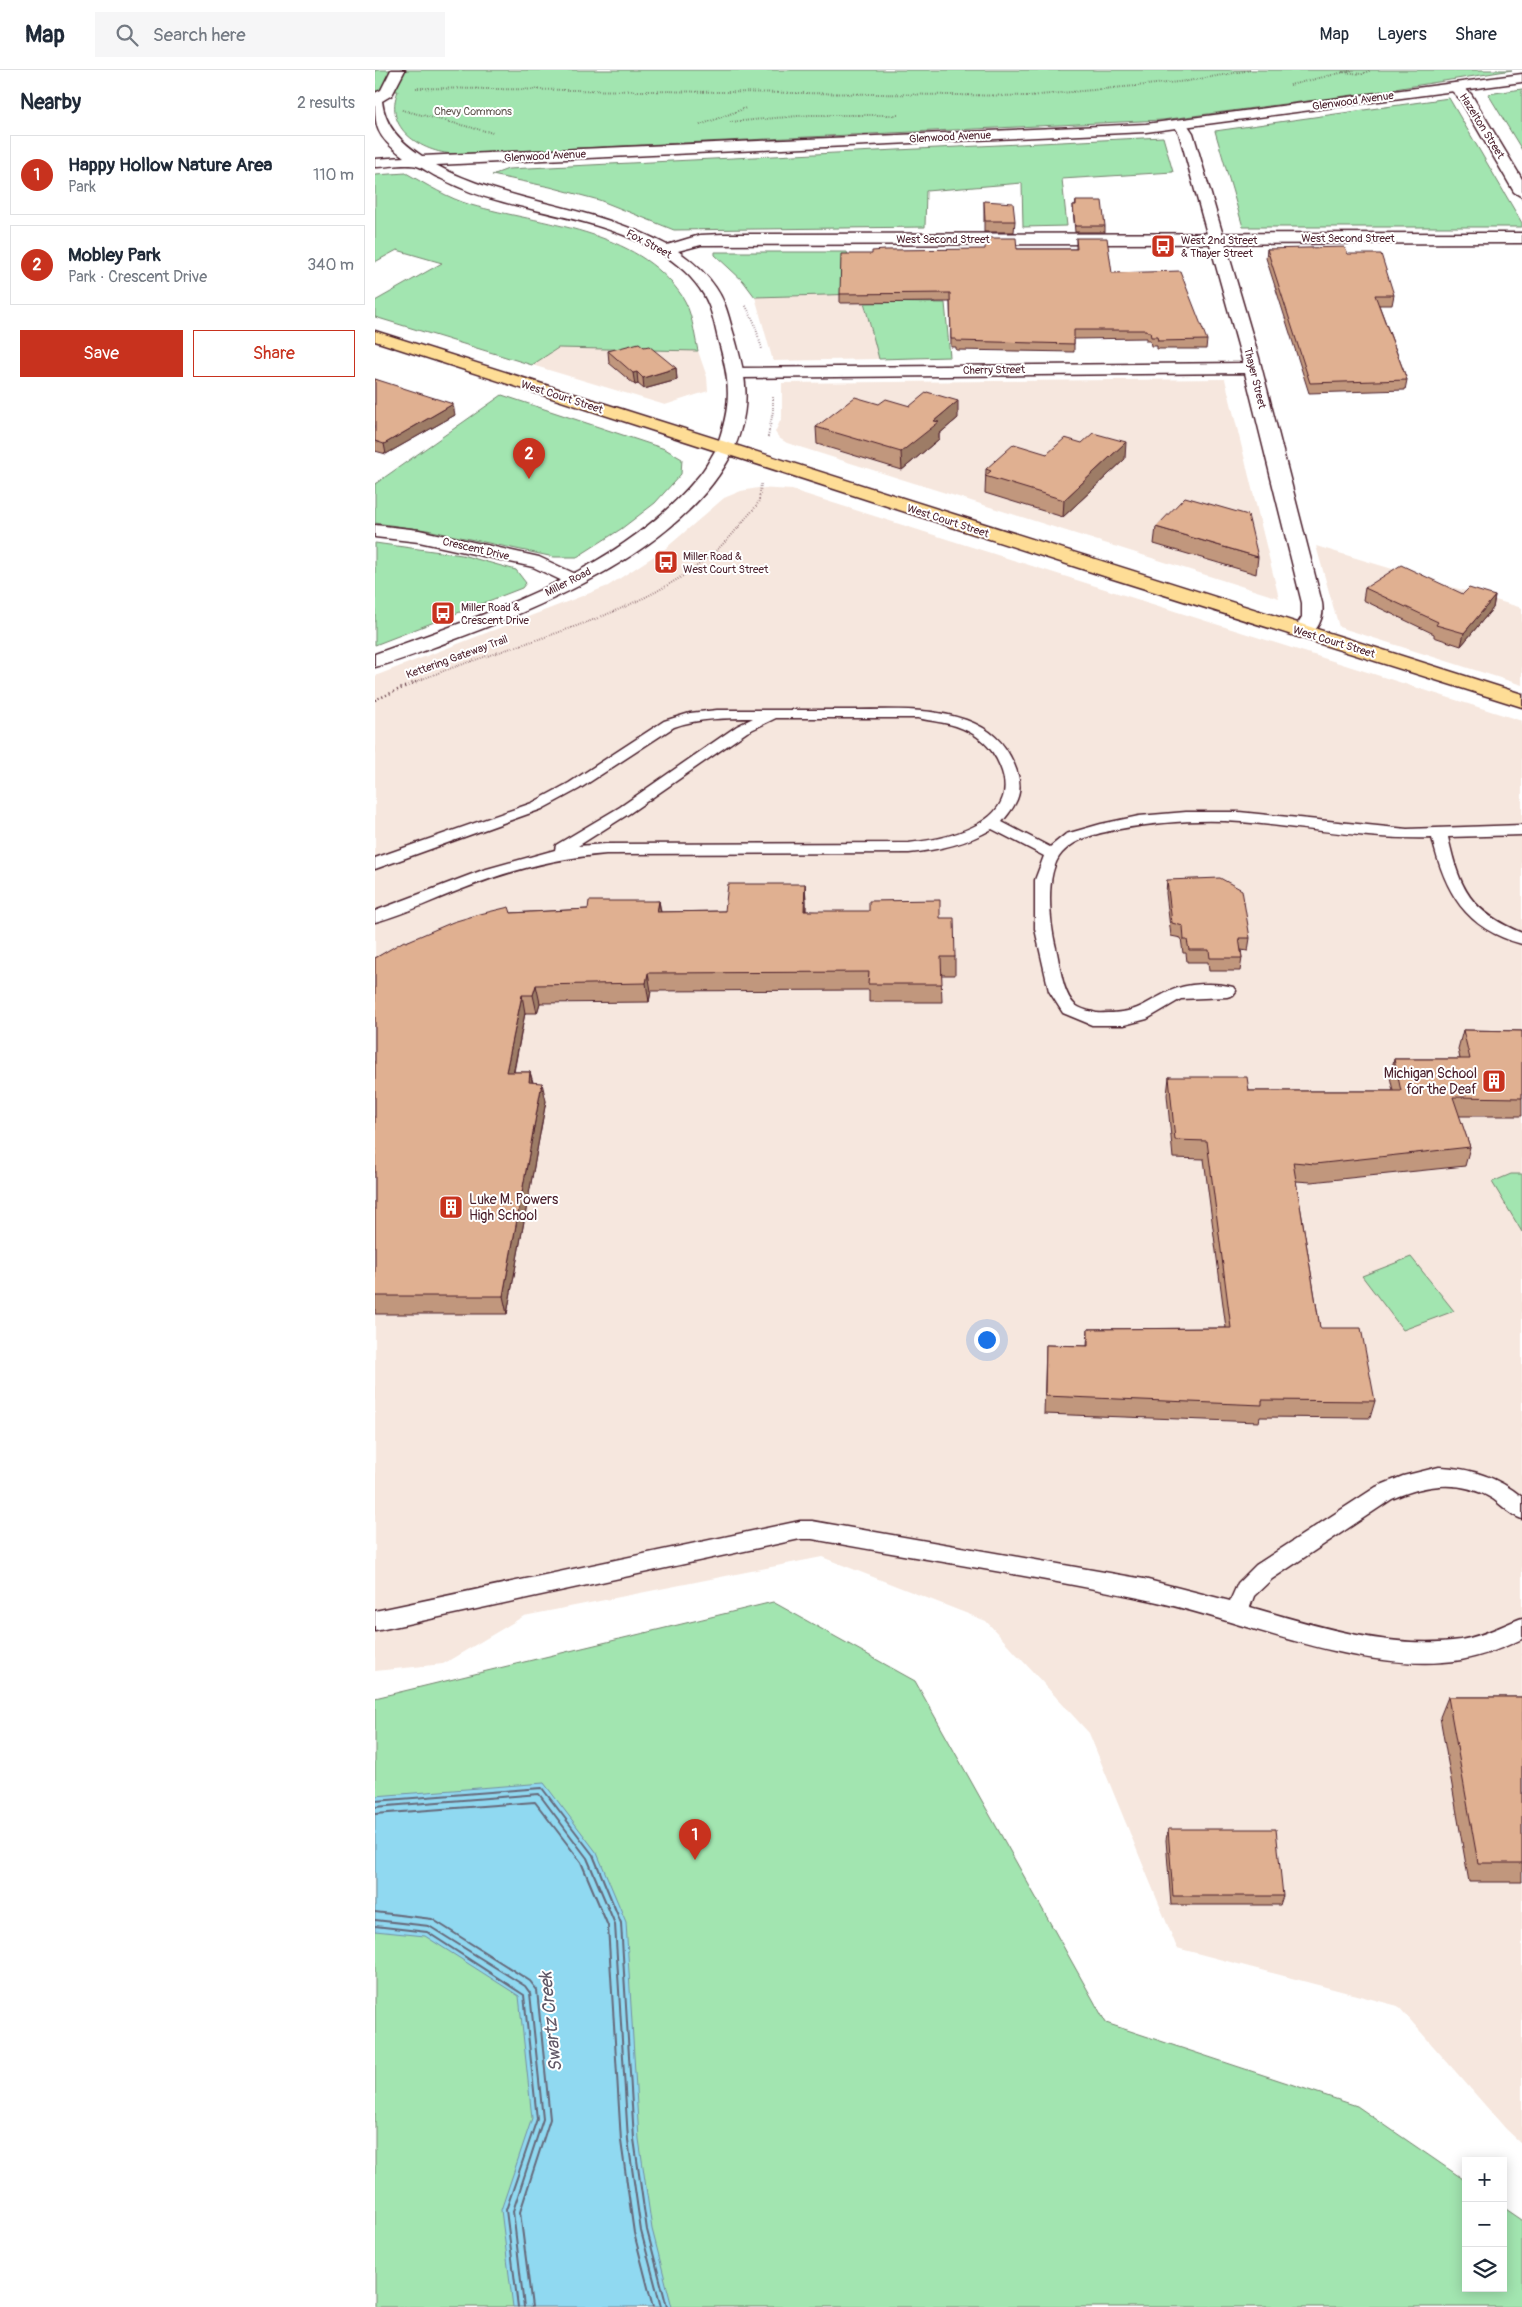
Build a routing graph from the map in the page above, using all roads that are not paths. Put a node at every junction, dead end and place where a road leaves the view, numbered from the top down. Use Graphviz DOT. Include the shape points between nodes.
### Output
graph roads {
  1 [pos="397,70"];
  2 [pos="1522,78"];
  3 [pos="1455,88"];
  4 [pos="375,99"];
  5 [pos="1180,124"];
  6 [pos="421,162"];
  7 [pos="375,164"];
  8 [pos="1522,192"];
  9 [pos="1217,238"];
  10 [pos="1522,238"];
  11 [pos="665,250"];
  12 [pos="375,336"];
  13 [pos="1252,368"];
  14 [pos="736,373"];
  15 [pos="725,450"];
  16 [pos="375,531"];
  17 [pos="573,580"];
  18 [pos="1302,632"];
  19 [pos="375,660"];
  20 [pos="1522,701"];
  21 [pos="790,713"];
  22 [pos="992,823"];
  23 [pos="1522,830"];
  24 [pos="1439,834"];
  25 [pos="1053,854"];
  26 [pos="549,855"];
  27 [pos="375,864"];
  28 [pos="375,917"];
  29 [pos="1522,939"];
  30 [pos="1227,991"];
  31 [pos="1522,1510"];
  32 [pos="1236,1613"];
  33 [pos="375,1621"];
  34 [pos="1522,1628"];
  1 -- 4 [label="street" via="387,92"];
  2 -- 3 [label="street, Glenwood Avenue"];
  3 -- 5 [label="street, Glenwood Avenue"];
  3 -- 8 [label="street, Hazelton Street" via="1466,97"];
  4 -- 6 [label="street, Fox Street" via="379,121 386,135"];
  5 -- 6 [label="street, Glenwood Avenue" via="1092,131"];
  5 -- 9 [label="street, Thayer Street" via="1186,133"];
  6 -- 7 [label="street, Glenwood Avenue"];
  6 -- 11 [label="street, Fox Street" via="480,190 598,221"];
  9 -- 10 [label="street, West Second Street"];
  9 -- 11 [label="street, West Second Street" via="710,239"];
  9 -- 13 [label="street, Thayer Street"];
  11 -- 14 [label="street, Fox Street" via="695,273 711,294"];
  12 -- 15 [label="main road, West Court Street"];
  13 -- 14 [label="street, Cherry Street"];
  13 -- 18 [label="street, Thayer Street" via="1312,604 1312,618"];
  14 -- 15 [label="street, Fox Street" via="739,406"];
  15 -- 17 [label="street, Miller Road" via="706,481 657,528 629,549"];
  15 -- 18 [label="main road, West Court Street"];
  16 -- 17 [label="street, Crescent Drive" via="419,536 539,563"];
  17 -- 19 [label="street, Miller Road" via="481,621"];
  18 -- 20 [label="main road, West Court Street"];
  21 -- 22 [label="lane" via="918,714 953,720 979,731 1000,748 1013,784 1008,805"];
  21 -- 26 [label="lane" via="766,718 742,729 605,823"];
  21 -- 27 [label="lane" via="717,714 679,720 537,806"];
  22 -- 25 [label="lane" via="1039,850"];
  22 -- 26 [label="lane" via="955,841 919,848 606,849"];
  23 -- 24 [label="lane"];
  24 -- 25 [label="lane" via="1355,830 1239,817 1186,817 1139,821 1080,834 1066,840"];
  24 -- 29 [label="lane" via="1449,877 1459,896 1476,914"];
  25 -- 30 [label="lane" via="1043,880 1043,929 1057,991 1069,1008 1083,1017 1112,1021 1141,1015 1177,994 1197,990"];
  26 -- 28 [label="lane"];
  31 -- 32 [label="lane" via="1491,1488 1464,1477 1439,1475 1407,1482 1384,1493 1265,1572 1246,1590"];
  32 -- 33 [label="lane" via="1144,1589 800,1530"];
  32 -- 34 [label="lane" via="1365,1648 1416,1653 1478,1647"];
}
